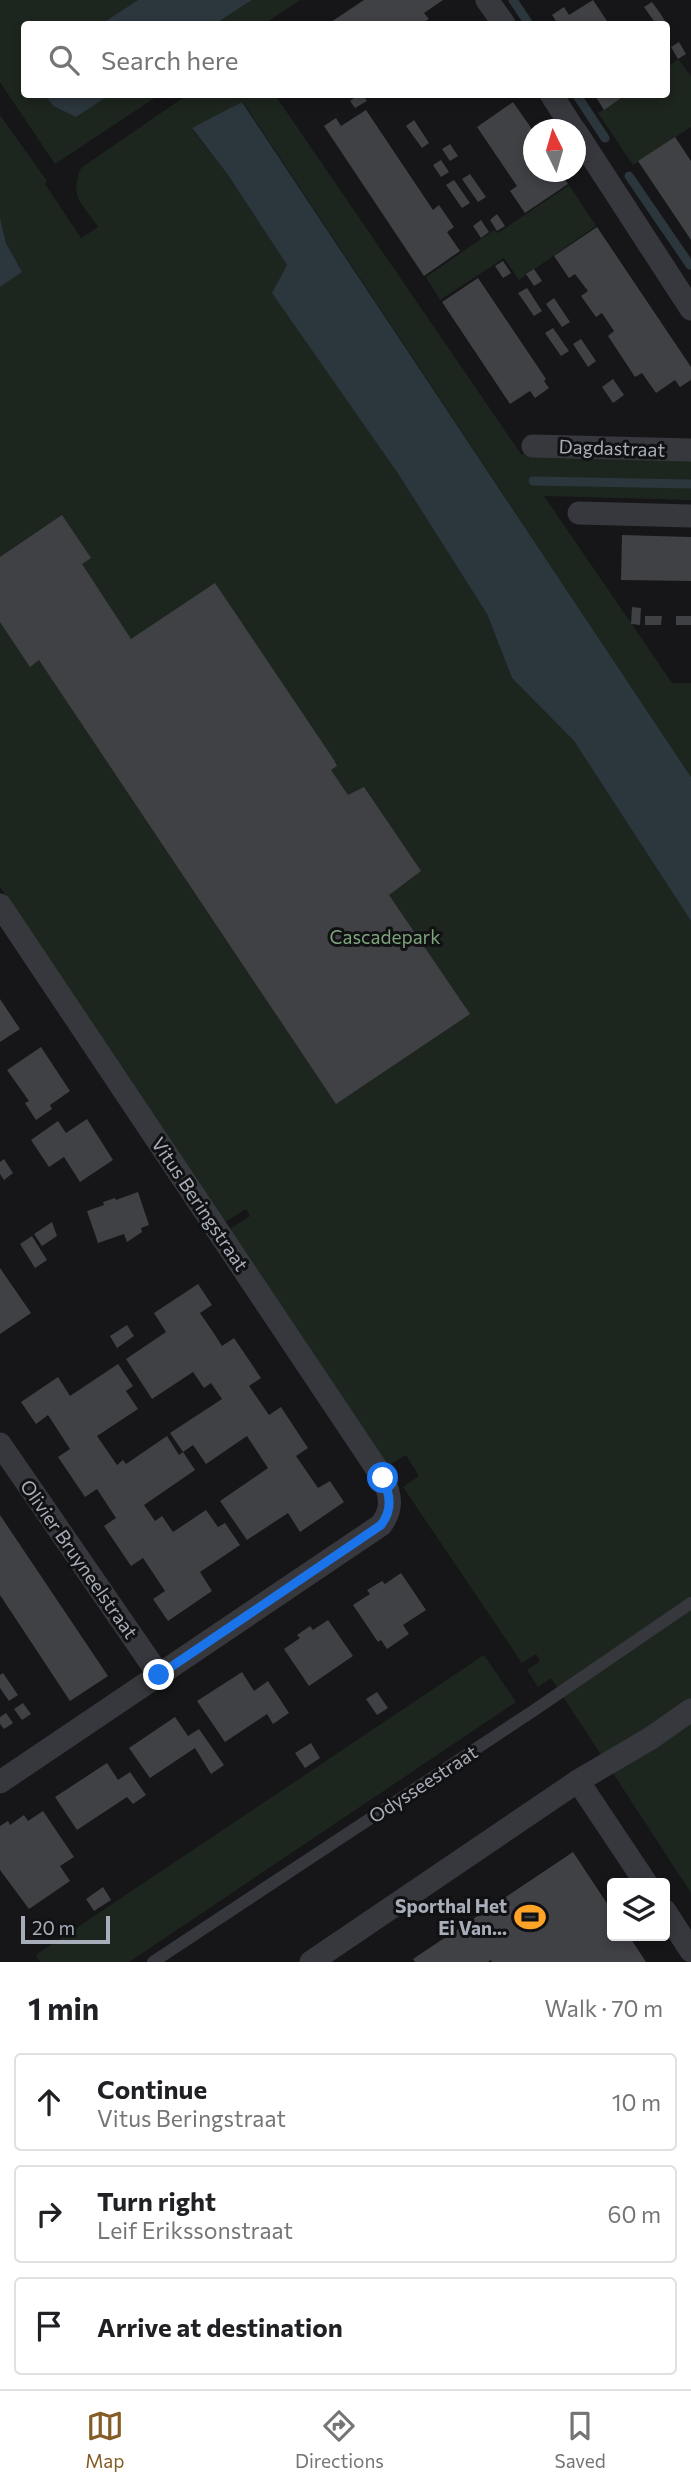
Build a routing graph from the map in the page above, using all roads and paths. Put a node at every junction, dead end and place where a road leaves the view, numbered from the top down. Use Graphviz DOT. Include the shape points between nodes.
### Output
graph roads {
  1 [pos="487,0"];
  2 [pos="502,21"];
  3 [pos="554,98"];
  4 [pos="567,119"];
  5 [pos="586,148"];
  6 [pos="691,309"];
  7 [pos="533,446"];
  8 [pos="691,450"];
  9 [pos="579,513"];
  10 [pos="691,516"];
  11 [pos="0,905"];
  12 [pos="0,1444"];
  13 [pos="691,1603"];
  14 [pos="159,1675"];
  15 [pos="691,1710"];
  16 [pos="579,1781"];
  17 [pos="0,1782"];
  18 [pos="643,1878"];
  19 [pos="670,1919"];
  20 [pos="691,1951"];
  21 [pos="153,1962"];
  22 [pos="311,1962"];
  1 -- 2 [label="street"];
  3 -- 4 [label="street"];
  5 -- 6 [label="street"];
  7 -- 8 [label="street, Dagdastraat"];
  9 -- 10 [label="street"];
  11 -- 14 [label="street, Vitus Beringstraat" via="389,1492 390,1506 381,1525"];
  12 -- 14 [label="street, Olivier Bruyneelstraat"];
  13 -- 21 [label="lane, Odysseestraat"];
  14 -- 17 [label="street"];
  15 -- 16 [label="street"];
  16 -- 18 [label="street"];
  16 -- 22 [label="street"];
  19 -- 20 [label="street"];
}
